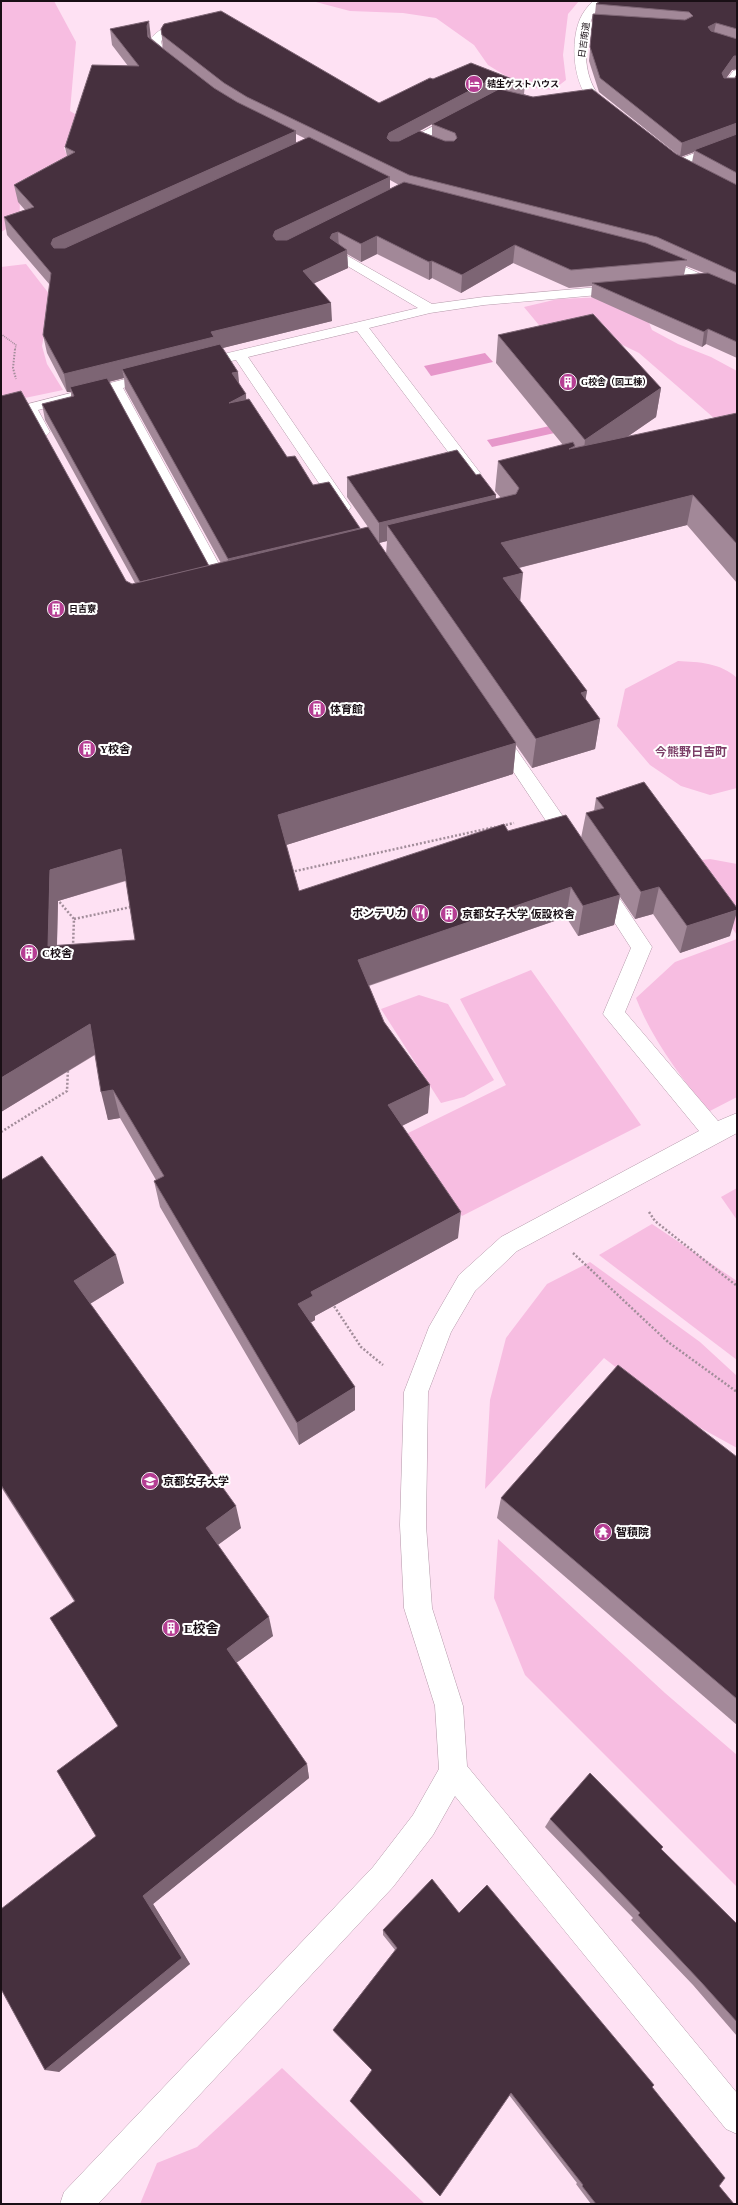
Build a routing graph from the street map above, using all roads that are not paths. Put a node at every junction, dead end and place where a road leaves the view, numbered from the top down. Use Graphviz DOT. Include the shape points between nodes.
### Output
graph roads {
  1 [pos="599,1"];
  2 [pos="199,21"];
  3 [pos="584,22"];
  4 [pos="600,23"];
  5 [pos="181,70"];
  6 [pos="737,74"];
  7 [pos="727,88"];
  8 [pos="594,97"];
  9 [pos="578,99"];
  10 [pos="470,110"];
  11 [pos="618,116"];
  12 [pos="418,138"];
  13 [pos="430,144"];
  14 [pos="735,144"];
  15 [pos="394,151"];
  16 [pos="666,154"];
  17 [pos="678,164"];
  18 [pos="692,172"];
  19 [pos="339,255"];
  20 [pos="649,256"];
  21 [pos="706,282"];
  22 [pos="675,284"];
  23 [pos="637,287"];
  24 [pos="737,295"];
  25 [pos="430,309"];
  26 [pos="360,325"];
  27 [pos="239,354"];
  28 [pos="187,368"];
  29 [pos="165,373"];
  30 [pos="114,386"];
  31 [pos="47,443"];
  32 [pos="484,488"];
  33 [pos="350,519"];
  34 [pos="224,588"];
  35 [pos="489,723"];
  36 [pos="579,854"];
  37 [pos="592,874"];
  38 [pos="737,1122"];
  39 [pos="714,1134"];
  40 [pos="453,1771"];
  41 [pos="737,2118"];
  42 [pos="76,2204"];
  1 -- 3 [label="street, 日吉南道"];
  2 -- 5 [label="street" via="160,34 156,39 154,46 157,52"];
  3 -- 4 [label="street"];
  3 -- 8 [label="street, 日吉南道" via="580,60 584,80"];
  6 -- 7 [label="street"];
  8 -- 9 [label="street"];
  8 -- 11 [label="street, 日吉南道"];
  10 -- 12 [label="street"];
  12 -- 13 [label="street"];
  12 -- 15 [label="street"];
  14 -- 17 [label="street"];
  16 -- 17 [label="street"];
  17 -- 18 [label="street"];
  19 -- 25 [label="street"];
  20 -- 21 [label="street"];
  21 -- 22 [label="street"];
  21 -- 24 [label="street"];
  23 -- 25 [label="street" via="484,301"];
  25 -- 26 [label="street"];
  26 -- 27 [label="street"];
  26 -- 32 [label="street"];
  27 -- 28 [label="street"];
  27 -- 33 [label="street"];
  29 -- 30 [label="street"];
  30 -- 31 [label="street" via="29,408"];
  30 -- 34 [label="street"];
  35 -- 36 [label="street"];
  37 -- 39 [label="street" via="642,947 614,1014"];
  38 -- 39 [label="street"];
  39 -- 40 [label="street" via="509,1244 467,1283 441,1327 416,1392 413,1525 418,1608 449,1706"];
  40 -- 41 [label="street"];
  40 -- 42 [label="street" via="422,1825 383,1877"];
}
